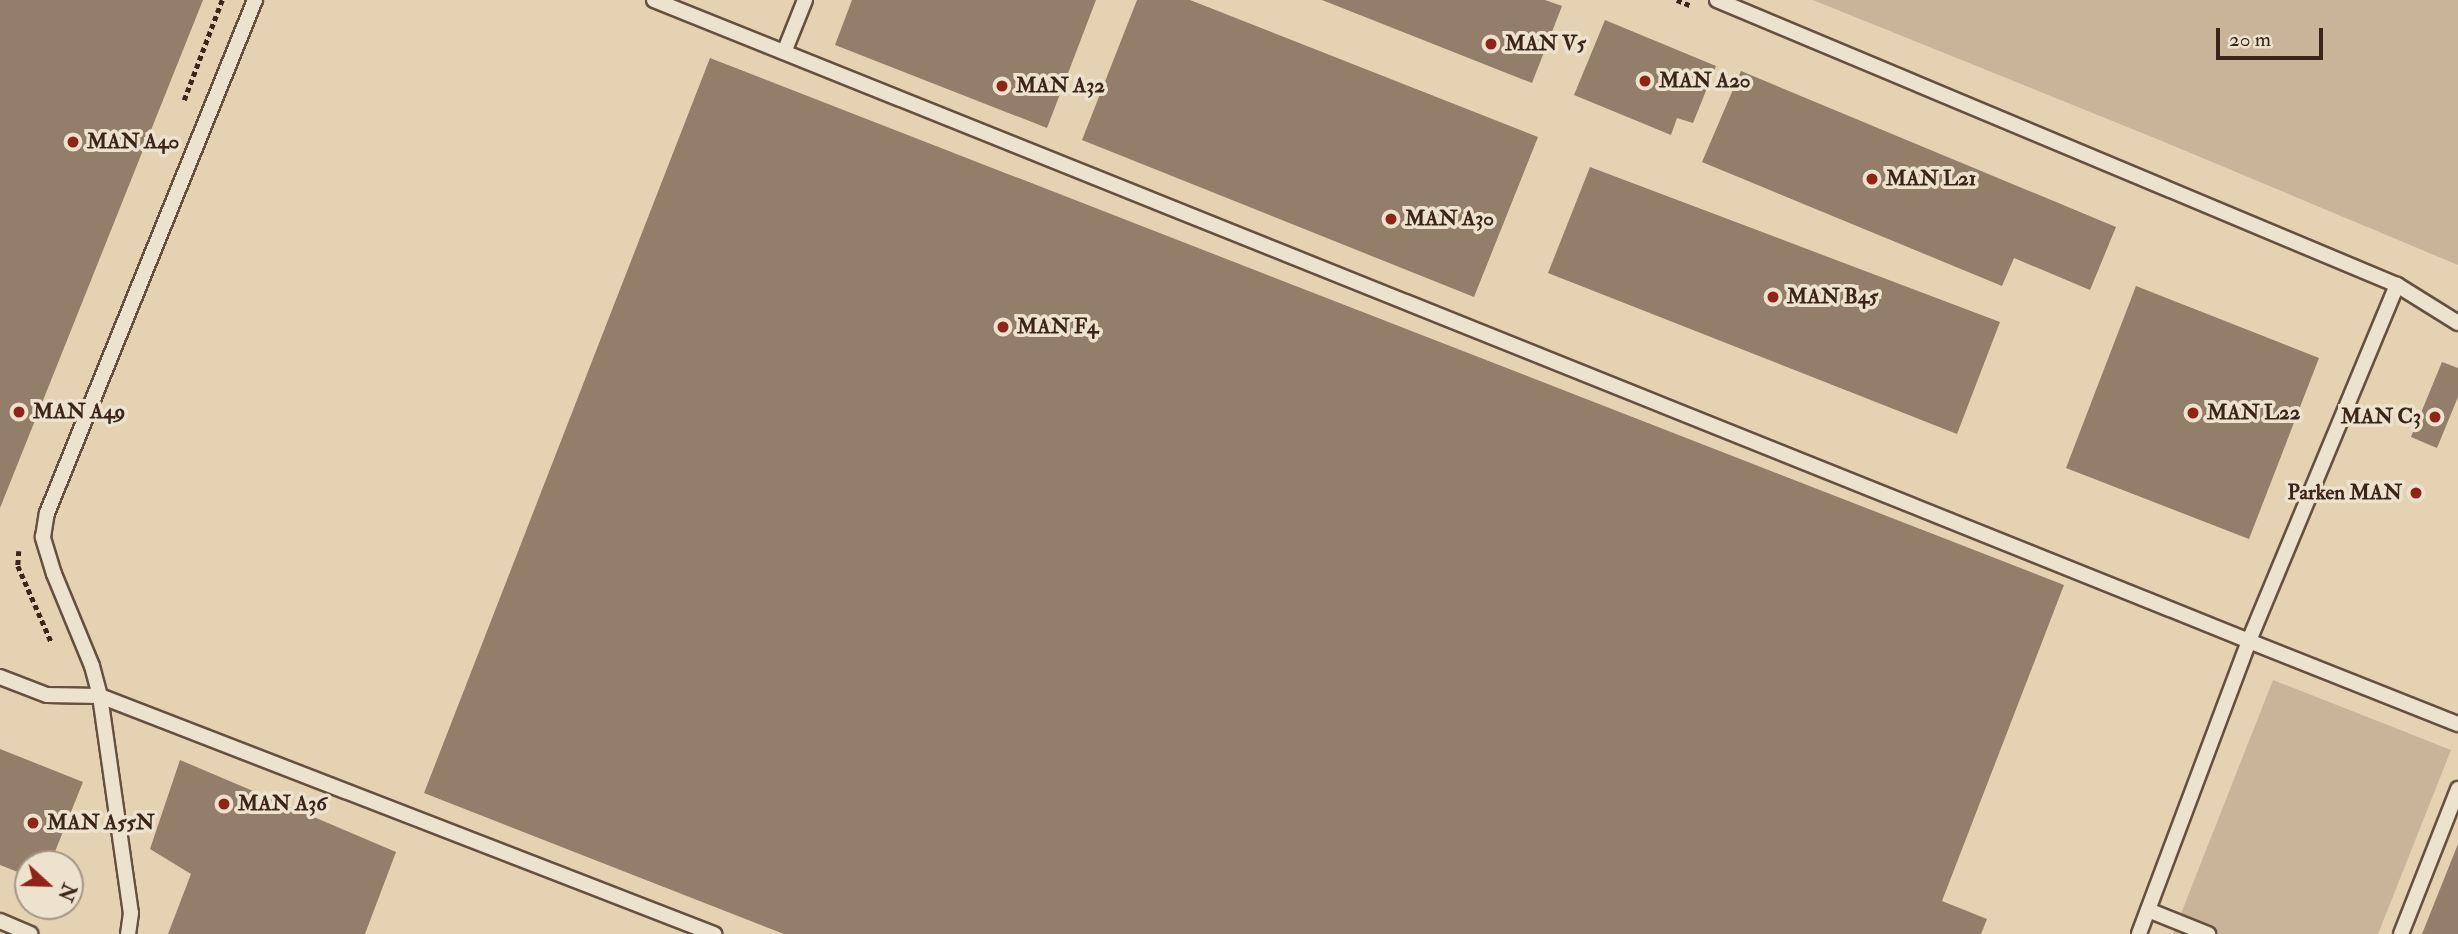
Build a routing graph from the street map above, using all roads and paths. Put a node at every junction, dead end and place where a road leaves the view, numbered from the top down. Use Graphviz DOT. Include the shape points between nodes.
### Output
graph roads {
  1 [pos="222,0"];
  2 [pos="255,0"];
  3 [pos="654,0"];
  4 [pos="805,0"];
  5 [pos="1717,0"];
  6 [pos="785,50"];
  7 [pos="183,102"];
  8 [pos="2397,285"];
  9 [pos="2458,323"];
  10 [pos="20,538"];
  11 [pos="2249,640"];
  12 [pos="53,645"];
  13 [pos="0,677"];
  14 [pos="100,696"];
  15 [pos="2458,724"];
  16 [pos="2458,789"];
  17 [pos="2147,910"];
  18 [pos="0,921"];
  19 [pos="30,934"];
  20 [pos="128,934"];
  21 [pos="714,934"];
  22 [pos="2139,934"];
  23 [pos="2208,934"];
  24 [pos="2401,934"];
  1 -- 7 [label="path"];
  2 -- 14 [label="lane" via="47,513 43,537"];
  3 -- 6 [label="lane"];
  4 -- 6 [label="lane"];
  5 -- 8 [label="lane"];
  6 -- 11 [label="lane"];
  8 -- 9 [label="lane"];
  8 -- 11 [label="lane"];
  10 -- 12 [label="path" via="18,566"];
  11 -- 15 [label="lane"];
  11 -- 17 [label="lane"];
  13 -- 14 [label="lane" via="47,695"];
  14 -- 20 [label="lane" via="127,875"];
  14 -- 21 [label="lane"];
  16 -- 24 [label="lane"];
  17 -- 22 [label="lane"];
  17 -- 23 [label="lane"];
  18 -- 19 [label="lane"];
}
